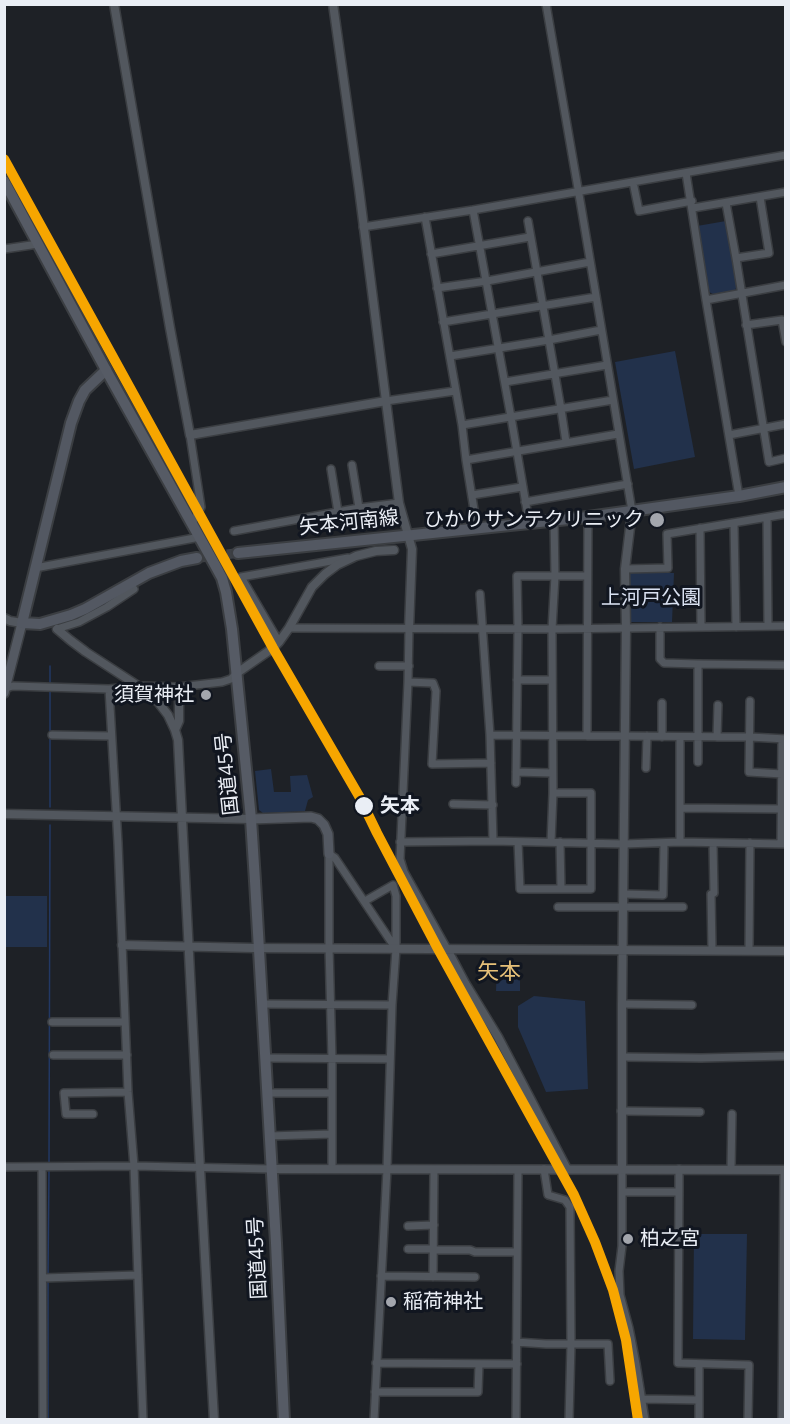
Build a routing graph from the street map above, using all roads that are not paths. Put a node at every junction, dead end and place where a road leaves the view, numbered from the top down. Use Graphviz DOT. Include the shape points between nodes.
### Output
graph roads {
  1 [pos="114,4"];
  2 [pos="333,4"];
  3 [pos="546,4"];
  4 [pos="786,156"];
  5 [pos="686,173"];
  6 [pos="4,182"];
  7 [pos="633,182"];
  8 [pos="578,192"];
  9 [pos="786,192"];
  10 [pos="760,197"];
  11 [pos="726,203"];
  12 [pos="692,205"];
  13 [pos="473,210"];
  14 [pos="425,217"];
  15 [pos="528,221"];
  16 [pos="363,227"];
  17 [pos="530,237"];
  18 [pos="38,244"];
  19 [pos="480,245"];
  20 [pos="4,249"];
  21 [pos="431,254"];
  22 [pos="736,258"];
  23 [pos="590,262"];
  24 [pos="536,271"];
  25 [pos="487,281"];
  26 [pos="786,285"];
  27 [pos="437,288"];
  28 [pos="741,293"];
  29 [pos="596,297"];
  30 [pos="706,300"];
  31 [pos="543,306"];
  32 [pos="493,314"];
  33 [pos="443,322"];
  34 [pos="746,325"];
  35 [pos="601,330"];
  36 [pos="549,340"];
  37 [pos="786,342"];
  38 [pos="498,348"];
  39 [pos="450,356"];
  40 [pos="607,365"];
  41 [pos="106,370"];
  42 [pos="555,374"];
  43 [pos="505,382"];
  44 [pos="455,391"];
  45 [pos="613,400"];
  46 [pos="386,401"];
  47 [pos="561,409"];
  48 [pos="511,417"];
  49 [pos="786,424"];
  50 [pos="462,425"];
  51 [pos="763,428"];
  52 [pos="618,434"];
  53 [pos="190,435"];
  54 [pos="729,435"];
  55 [pos="566,442"];
  56 [pos="517,452"];
  57 [pos="786,458"];
  58 [pos="466,460"];
  59 [pos="352,465"];
  60 [pos="331,469"];
  61 [pos="628,484"];
  62 [pos="522,487"];
  63 [pos="786,487"];
  64 [pos="472,495"];
  65 [pos="739,496"];
  66 [pos="525,502"];
  67 [pos="399,503"];
  68 [pos="359,508"];
  69 [pos="632,511"];
  70 [pos="338,512"];
  71 [pos="786,514"];
  72 [pos="588,516"];
  73 [pos="766,518"];
  74 [pos="554,519"];
  75 [pos="529,522"];
  76 [pos="192,523"];
  77 [pos="734,524"];
  78 [pos="477,528"];
  79 [pos="700,528"];
  80 [pos="234,531"];
  81 [pos="408,535"];
  82 [pos="200,537"];
  83 [pos="394,550"];
  84 [pos="238,554"];
  85 [pos="356,556"];
  86 [pos="197,558"];
  87 [pos="34,568"];
  88 [pos="625,569"];
  89 [pos="555,576"];
  90 [pos="587,576"];
  91 [pos="134,589"];
  92 [pos="480,594"];
  93 [pos="4,618"];
  94 [pos="22,623"];
  95 [pos="768,626"];
  96 [pos="786,626"];
  97 [pos="660,627"];
  98 [pos="701,627"];
  99 [pos="736,627"];
  100 [pos="289,628"];
  101 [pos="482,628"];
  102 [pos="518,628"];
  103 [pos="587,628"];
  104 [pos="626,628"];
  105 [pos="57,629"];
  106 [pos="409,629"];
  107 [pos="552,629"];
  108 [pos="279,642"];
  109 [pos="698,664"];
  110 [pos="786,665"];
  111 [pos="379,666"];
  112 [pos="409,666"];
  113 [pos="237,673"];
  114 [pos="517,680"];
  115 [pos="552,680"];
  116 [pos="408,682"];
  117 [pos="140,686"];
  118 [pos="179,687"];
  119 [pos="109,689"];
  120 [pos="5,691"];
  121 [pos="750,701"];
  122 [pos="662,703"];
  123 [pos="718,705"];
  124 [pos="175,730"];
  125 [pos="52,735"];
  126 [pos="490,735"];
  127 [pos="516,735"];
  128 [pos="586,735"];
  129 [pos="111,736"];
  130 [pos="552,736"];
  131 [pos="625,736"];
  132 [pos="647,736"];
  133 [pos="662,737"];
  134 [pos="680,737"];
  135 [pos="750,737"];
  136 [pos="699,738"];
  137 [pos="717,738"];
  138 [pos="784,739"];
  139 [pos="698,762"];
  140 [pos="491,763"];
  141 [pos="646,768"];
  142 [pos="516,772"];
  143 [pos="552,773"];
  144 [pos="783,774"];
  145 [pos="516,783"];
  146 [pos="553,793"];
  147 [pos="453,804"];
  148 [pos="493,805"];
  149 [pos="681,808"];
  150 [pos="782,809"];
  151 [pos="4,814"];
  152 [pos="116,816"];
  153 [pos="182,818"];
  154 [pos="251,819"];
  155 [pos="493,841"];
  156 [pos="400,842"];
  157 [pos="518,842"];
  158 [pos="551,842"];
  159 [pos="560,842"];
  160 [pos="680,842"];
  161 [pos="664,843"];
  162 [pos="713,843"];
  163 [pos="750,843"];
  164 [pos="592,844"];
  165 [pos="624,844"];
  166 [pos="783,844"];
  167 [pos="329,854"];
  168 [pos="561,889"];
  169 [pos="624,894"];
  170 [pos="365,901"];
  171 [pos="558,907"];
  172 [pos="683,907"];
  173 [pos="624,908"];
  174 [pos="122,945"];
  175 [pos="188,946"];
  176 [pos="259,948"];
  177 [pos="329,948"];
  178 [pos="396,949"];
  179 [pos="447,949"];
  180 [pos="623,949"];
  181 [pos="712,950"];
  182 [pos="748,950"];
  183 [pos="786,951"];
  184 [pos="262,1004"];
  185 [pos="622,1004"];
  186 [pos="330,1005"];
  187 [pos="392,1005"];
  188 [pos="693,1005"];
  189 [pos="52,1022"];
  190 [pos="125,1022"];
  191 [pos="53,1055"];
  192 [pos="127,1055"];
  193 [pos="786,1056"];
  194 [pos="622,1057"];
  195 [pos="266,1058"];
  196 [pos="332,1059"];
  197 [pos="390,1059"];
  198 [pos="128,1092"];
  199 [pos="267,1093"];
  200 [pos="332,1093"];
  201 [pos="621,1111"];
  202 [pos="700,1112"];
  203 [pos="93,1114"];
  204 [pos="732,1114"];
  205 [pos="332,1134"];
  206 [pos="269,1136"];
  207 [pos="134,1166"];
  208 [pos="4,1167"];
  209 [pos="47,1167"];
  210 [pos="200,1168"];
  211 [pos="332,1168"];
  212 [pos="271,1169"];
  213 [pos="387,1169"];
  214 [pos="544,1169"];
  215 [pos="567,1169"];
  216 [pos="622,1169"];
  217 [pos="679,1169"];
  218 [pos="731,1169"];
  219 [pos="434,1170"];
  220 [pos="518,1170"];
  221 [pos="785,1170"];
  222 [pos="622,1192"];
  223 [pos="679,1192"];
  224 [pos="784,1207"];
  225 [pos="434,1225"];
  226 [pos="408,1226"];
  227 [pos="408,1249"];
  228 [pos="434,1249"];
  229 [pos="517,1252"];
  230 [pos="138,1275"];
  231 [pos="381,1276"];
  232 [pos="433,1277"];
  233 [pos="476,1277"];
  234 [pos="47,1278"];
  235 [pos="516,1342"];
  236 [pos="571,1344"];
  237 [pos="376,1363"];
  238 [pos="478,1364"];
  239 [pos="517,1364"];
  240 [pos="699,1365"];
  241 [pos="610,1382"];
  242 [pos="375,1392"];
  243 [pos="642,1399"];
  244 [pos="699,1400"];
  245 [pos="784,1401"];
  246 [pos="43,1419"];
  247 [pos="143,1419"];
  248 [pos="214,1419"];
  249 [pos="284,1419"];
  250 [pos="374,1419"];
  251 [pos="516,1419"];
  252 [pos="569,1419"];
  253 [pos="645,1419"];
  254 [pos="699,1419"];
  255 [pos="748,1419"];
  256 [pos="782,1419"];
  1 -- 53 [label="street"];
  2 -- 16 [label="street"];
  3 -- 8 [label="street"];
  4 -- 5 [label="street"];
  5 -- 7 [label="street"];
  5 -- 12 [label="street"];
  6 -- 18 [label="highway, 国道45号"];
  7 -- 8 [label="street"];
  7 -- 12 [label="street" via="639,211"];
  8 -- 13 [label="street"];
  8 -- 23 [label="street"];
  9 -- 10 [label="street"];
  10 -- 11 [label="street"];
  10 -- 22 [label="street" via="769,253"];
  11 -- 12 [label="street"];
  11 -- 22 [label="street"];
  12 -- 30 [label="street"];
  13 -- 14 [label="street"];
  13 -- 19 [label="street"];
  14 -- 16 [label="street"];
  14 -- 21 [label="street"];
  15 -- 17 [label="street"];
  16 -- 46 [label="street"];
  17 -- 19 [label="street"];
  17 -- 24 [label="street"];
  18 -- 20 [label="street"];
  18 -- 41 [label="highway, 国道45号"];
  19 -- 21 [label="street"];
  19 -- 25 [label="street"];
  21 -- 27 [label="street"];
  22 -- 28 [label="street"];
  23 -- 24 [label="street"];
  23 -- 29 [label="street"];
  24 -- 25 [label="street"];
  24 -- 31 [label="street"];
  25 -- 27 [label="street"];
  25 -- 32 [label="street"];
  26 -- 28 [label="street"];
  27 -- 33 [label="street"];
  28 -- 30 [label="street"];
  28 -- 34 [label="street"];
  29 -- 31 [label="street"];
  29 -- 35 [label="street"];
  30 -- 54 [label="street"];
  31 -- 32 [label="street"];
  31 -- 36 [label="street"];
  32 -- 33 [label="street"];
  32 -- 38 [label="street"];
  33 -- 39 [label="street"];
  34 -- 37 [label="street" via="782,320"];
  34 -- 51 [label="street"];
  35 -- 36 [label="street"];
  35 -- 40 [label="street"];
  36 -- 38 [label="street"];
  36 -- 42 [label="street"];
  38 -- 39 [label="street"];
  38 -- 43 [label="street"];
  39 -- 44 [label="street"];
  40 -- 42 [label="street"];
  40 -- 45 [label="street"];
  41 -- 76 [label="highway, 国道45号"];
  41 -- 87 [label="main road" via="79,401"];
  42 -- 43 [label="street"];
  42 -- 47 [label="street"];
  43 -- 48 [label="street"];
  44 -- 46 [label="street"];
  44 -- 50 [label="street"];
  45 -- 47 [label="street"];
  45 -- 52 [label="street"];
  46 -- 53 [label="street"];
  46 -- 67 [label="street"];
  47 -- 48 [label="street"];
  47 -- 55 [label="street"];
  48 -- 50 [label="street"];
  48 -- 56 [label="street"];
  49 -- 51 [label="street"];
  50 -- 58 [label="street"];
  51 -- 54 [label="street"];
  51 -- 57 [label="street" via="769,462"];
  52 -- 55 [label="street"];
  52 -- 61 [label="street"];
  53 -- 76 [label="street" via="201,507"];
  54 -- 65 [label="street"];
  55 -- 56 [label="street"];
  56 -- 58 [label="street"];
  56 -- 62 [label="street"];
  58 -- 64 [label="street"];
  59 -- 68 [label="street"];
  60 -- 70 [label="street"];
  61 -- 66 [label="street"];
  61 -- 69 [label="street"];
  62 -- 64 [label="street"];
  62 -- 66 [label="street"];
  63 -- 65 [label="main road, 矢本河南線"];
  64 -- 78 [label="street"];
  65 -- 69 [label="main road, 矢本河南線"];
  66 -- 75 [label="street"];
  67 -- 68 [label="street"];
  67 -- 81 [label="street"];
  68 -- 70 [label="street"];
  69 -- 72 [label="main road, 矢本河南線"];
  69 -- 88 [label="street"];
  70 -- 80 [label="street"];
  71 -- 73 [label="street"];
  72 -- 74 [label="main road, 矢本河南線"];
  72 -- 90 [label="street"];
  73 -- 77 [label="street"];
  73 -- 95 [label="street"];
  74 -- 75 [label="main road, 矢本河南線"];
  74 -- 89 [label="street"];
  75 -- 78 [label="main road, 矢本河南線"];
  76 -- 82 [label="highway, 国道45号"];
  77 -- 79 [label="street"];
  77 -- 99 [label="street"];
  78 -- 81 [label="main road, 矢本河南線"];
  79 -- 88 [label="street" via="667,534 668,568"];
  79 -- 98 [label="street"];
  81 -- 84 [label="main road, 矢本河南線"];
  81 -- 106 [label="street" via="412,549"];
  82 -- 87 [label="street"];
  82 -- 113 [label="highway, 国道45号" via="226,592"];
  83 -- 85 [label="street"];
  85 -- 100 [label="street" via="331,569 312,587"];
  85 -- 108 [label="street" via="241,577"];
  86 -- 94 [label="main road" via="149,573 71,615 40,624"];
  87 -- 94 [label="main road"];
  88 -- 104 [label="street"];
  89 -- 90 [label="street"];
  89 -- 102 [label="street" via="517,576"];
  89 -- 107 [label="street"];
  90 -- 103 [label="street"];
  91 -- 105 [label="street" via="79,622"];
  92 -- 101 [label="street"];
  93 -- 94 [label="street"];
  94 -- 120 [label="main road"];
  95 -- 96 [label="street"];
  95 -- 99 [label="street"];
  97 -- 98 [label="street"];
  97 -- 104 [label="street"];
  97 -- 109 [label="street" via="660,659 664,663"];
  98 -- 99 [label="street"];
  100 -- 106 [label="street"];
  100 -- 108 [label="street"];
  101 -- 102 [label="street"];
  101 -- 106 [label="street"];
  101 -- 126 [label="street"];
  102 -- 107 [label="street"];
  102 -- 114 [label="street"];
  103 -- 104 [label="street"];
  103 -- 107 [label="street"];
  103 -- 128 [label="street"];
  104 -- 131 [label="street"];
  105 -- 117 [label="street"];
  106 -- 112 [label="street"];
  107 -- 115 [label="street"];
  108 -- 113 [label="street"];
  109 -- 110 [label="street"];
  109 -- 136 [label="street"];
  111 -- 112 [label="street"];
  112 -- 116 [label="street"];
  113 -- 118 [label="street" via="222,682"];
  113 -- 154 [label="highway, 国道45号"];
  114 -- 115 [label="street"];
  114 -- 127 [label="street"];
  115 -- 130 [label="street"];
  116 -- 140 [label="street" via="433,683 436,691 432,764"];
  116 -- 156 [label="street"];
  117 -- 118 [label="street"];
  117 -- 119 [label="street"];
  117 -- 124 [label="street" via="158,702"];
  118 -- 124 [label="street" via="179,721"];
  119 -- 120 [label="street" via="13,686"];
  119 -- 129 [label="street"];
  121 -- 135 [label="street"];
  122 -- 133 [label="street"];
  123 -- 137 [label="street"];
  124 -- 153 [label="street"];
  125 -- 129 [label="street"];
  126 -- 127 [label="street"];
  126 -- 140 [label="street"];
  127 -- 130 [label="street"];
  127 -- 142 [label="street"];
  128 -- 130 [label="street"];
  128 -- 131 [label="street"];
  129 -- 152 [label="street"];
  130 -- 143 [label="street"];
  131 -- 132 [label="street"];
  131 -- 165 [label="street"];
  132 -- 133 [label="street"];
  132 -- 141 [label="street"];
  133 -- 134 [label="street"];
  134 -- 136 [label="street"];
  134 -- 149 [label="street"];
  135 -- 137 [label="street"];
  135 -- 138 [label="street"];
  135 -- 144 [label="street" via="749,772"];
  136 -- 137 [label="street"];
  136 -- 139 [label="street"];
  138 -- 144 [label="street"];
  140 -- 148 [label="street"];
  142 -- 143 [label="street"];
  142 -- 145 [label="street"];
  143 -- 146 [label="street"];
  144 -- 150 [label="street"];
  146 -- 158 [label="street"];
  146 -- 164 [label="street" via="591,793"];
  147 -- 148 [label="street"];
  148 -- 155 [label="street"];
  149 -- 150 [label="street"];
  149 -- 160 [label="street"];
  150 -- 166 [label="street"];
  151 -- 152 [label="street"];
  152 -- 153 [label="street"];
  152 -- 174 [label="street"];
  153 -- 154 [label="street"];
  153 -- 175 [label="street"];
  154 -- 167 [label="main road" via="318,819 327,830"];
  154 -- 176 [label="highway, 国道45号"];
  155 -- 156 [label="street"];
  155 -- 157 [label="street"];
  156 -- 179 [label="street" via="404,872"];
  157 -- 158 [label="street"];
  157 -- 168 [label="street" via="520,889"];
  158 -- 159 [label="street"];
  159 -- 164 [label="street"];
  159 -- 168 [label="street"];
  160 -- 161 [label="street"];
  160 -- 162 [label="street"];
  161 -- 165 [label="street"];
  161 -- 169 [label="street" via="663,895"];
  162 -- 163 [label="street"];
  162 -- 181 [label="street"];
  163 -- 166 [label="street"];
  163 -- 182 [label="street"];
  164 -- 165 [label="street"];
  164 -- 168 [label="street" via="591,890"];
  165 -- 169 [label="street"];
  167 -- 170 [label="street"];
  167 -- 177 [label="street"];
  169 -- 173 [label="street"];
  170 -- 178 [label="street"];
  170 -- 178 [label="street" via="393,885"];
  171 -- 173 [label="street"];
  172 -- 173 [label="street"];
  173 -- 180 [label="street"];
  174 -- 175 [label="street"];
  174 -- 190 [label="street"];
  175 -- 176 [label="street"];
  175 -- 210 [label="street"];
  176 -- 177 [label="street"];
  176 -- 184 [label="highway, 国道45号"];
  177 -- 178 [label="street"];
  177 -- 186 [label="street"];
  178 -- 179 [label="street"];
  178 -- 187 [label="street"];
  179 -- 180 [label="street"];
  179 -- 215 [label="street"];
  180 -- 181 [label="street"];
  180 -- 185 [label="street"];
  181 -- 182 [label="street"];
  182 -- 183 [label="street"];
  184 -- 186 [label="street"];
  184 -- 195 [label="highway, 国道45号"];
  185 -- 188 [label="street"];
  185 -- 194 [label="street"];
  186 -- 187 [label="street"];
  186 -- 196 [label="street"];
  187 -- 197 [label="street"];
  189 -- 190 [label="street"];
  190 -- 192 [label="street"];
  191 -- 192 [label="street"];
  192 -- 198 [label="street"];
  193 -- 194 [label="street"];
  194 -- 201 [label="street"];
  195 -- 196 [label="street"];
  195 -- 199 [label="highway, 国道45号"];
  196 -- 197 [label="street"];
  196 -- 200 [label="street"];
  197 -- 213 [label="street"];
  198 -- 203 [label="street" via="64,1093 66,1113"];
  198 -- 207 [label="street"];
  199 -- 200 [label="street"];
  199 -- 206 [label="highway, 国道45号"];
  200 -- 205 [label="street"];
  201 -- 202 [label="street"];
  201 -- 216 [label="street"];
  204 -- 218 [label="street"];
  205 -- 206 [label="street"];
  205 -- 211 [label="street"];
  206 -- 212 [label="highway, 国道45号"];
  207 -- 209 [label="street"];
  207 -- 210 [label="street"];
  207 -- 230 [label="street"];
  208 -- 209 [label="street"];
  209 -- 234 [label="street"];
  210 -- 212 [label="street"];
  210 -- 248 [label="street"];
  211 -- 212 [label="street"];
  211 -- 213 [label="street"];
  212 -- 249 [label="highway, 国道45号"];
  213 -- 219 [label="street"];
  213 -- 231 [label="street"];
  214 -- 215 [label="street"];
  214 -- 220 [label="street"];
  214 -- 236 [label="street" via="548,1195 565,1200 570,1207"];
  215 -- 216 [label="street"];
  216 -- 217 [label="street"];
  216 -- 222 [label="street"];
  217 -- 218 [label="street"];
  217 -- 223 [label="street"];
  218 -- 221 [label="street"];
  219 -- 220 [label="street"];
  219 -- 225 [label="street"];
  220 -- 229 [label="street"];
  221 -- 224 [label="street"];
  222 -- 223 [label="street"];
  222 -- 243 [label="street" via="620,1295"];
  223 -- 240 [label="street" via="678,1364"];
  224 -- 245 [label="street"];
  225 -- 226 [label="street"];
  225 -- 228 [label="street"];
  227 -- 228 [label="street"];
  228 -- 229 [label="street"];
  228 -- 232 [label="street"];
  229 -- 235 [label="street"];
  230 -- 234 [label="street"];
  230 -- 247 [label="street"];
  231 -- 232 [label="street"];
  231 -- 237 [label="street"];
  232 -- 233 [label="street"];
  234 -- 246 [label="street"];
  235 -- 236 [label="street"];
  235 -- 239 [label="street"];
  236 -- 241 [label="street" via="608,1344"];
  236 -- 252 [label="street"];
  237 -- 238 [label="street"];
  237 -- 242 [label="street"];
  238 -- 239 [label="street"];
  238 -- 242 [label="street" via="478,1392"];
  239 -- 251 [label="street"];
  240 -- 244 [label="street"];
  240 -- 255 [label="street" via="749,1365"];
  242 -- 250 [label="street"];
  243 -- 244 [label="street"];
  243 -- 253 [label="street"];
  244 -- 254 [label="street"];
  245 -- 256 [label="street"];
}
